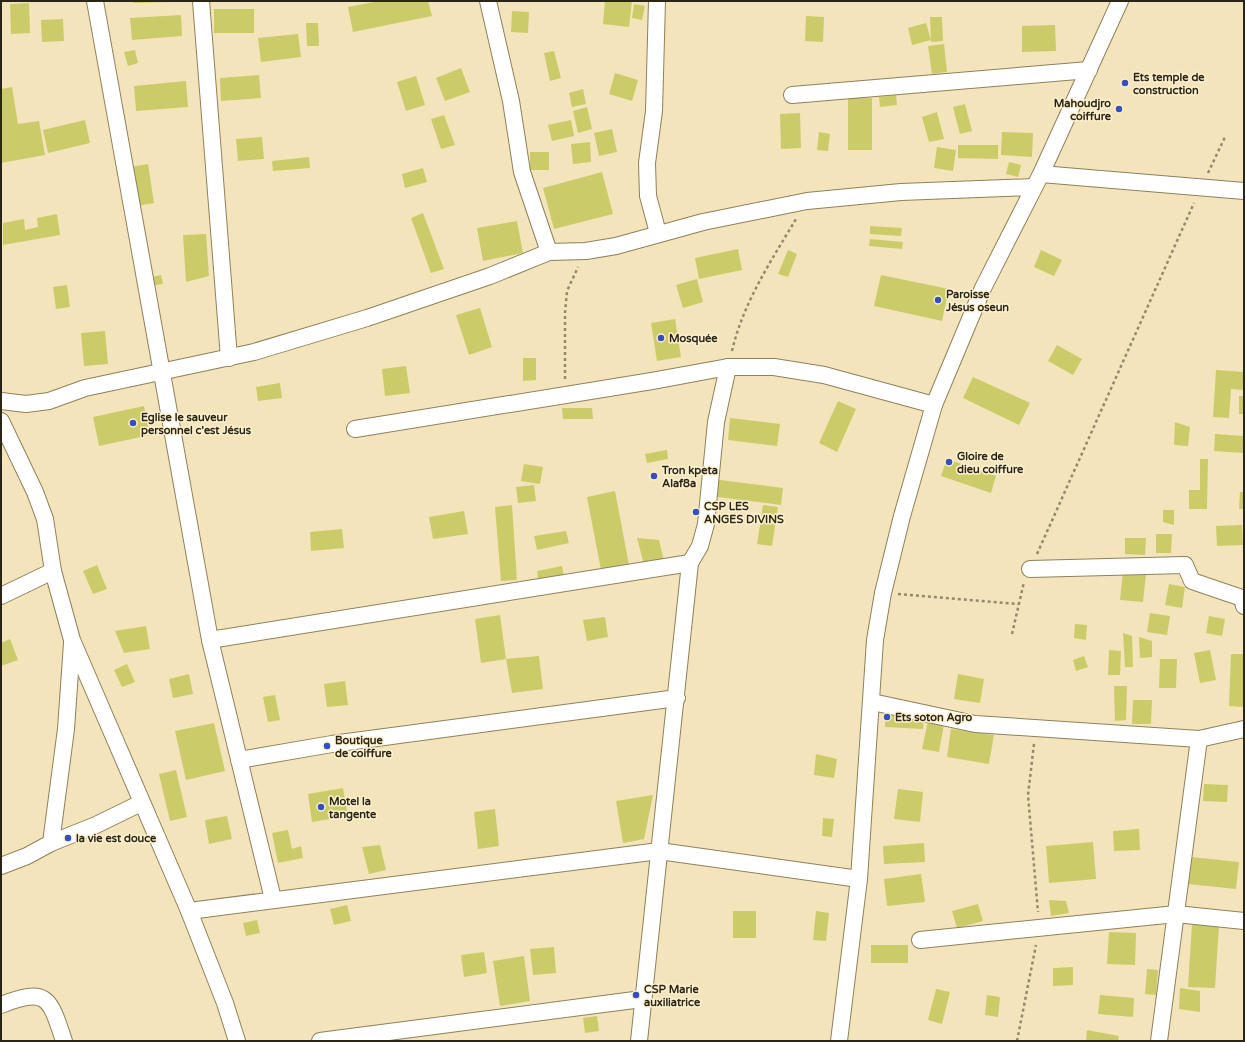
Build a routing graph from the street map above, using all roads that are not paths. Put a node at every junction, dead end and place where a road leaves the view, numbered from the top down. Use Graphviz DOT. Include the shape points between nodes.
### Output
graph roads {
  1 [pos="95,1"];
  2 [pos="201,1"];
  3 [pos="488,1"];
  4 [pos="657,1"];
  5 [pos="1120,1"];
  6 [pos="1089,70"];
  7 [pos="792,95"];
  8 [pos="1037,180"];
  9 [pos="1244,191"];
  10 [pos="658,233"];
  11 [pos="549,252"];
  12 [pos="229,358"];
  13 [pos="728,367"];
  14 [pos="162,372"];
  15 [pos="1,401"];
  16 [pos="934,406"];
  17 [pos="1,421"];
  18 [pos="355,429"];
  19 [pos="690,563"];
  20 [pos="1030,570"];
  21 [pos="53,571"];
  22 [pos="1,596"];
  23 [pos="1244,606"];
  24 [pos="72,640"];
  25 [pos="210,640"];
  26 [pos="676,698"];
  27 [pos="872,702"];
  28 [pos="1244,729"];
  29 [pos="1200,739"];
  30 [pos="239,760"];
  31 [pos="141,803"];
  32 [pos="51,843"];
  33 [pos="659,851"];
  34 [pos="1,866"];
  35 [pos="859,879"];
  36 [pos="273,899"];
  37 [pos="189,911"];
  38 [pos="1176,914"];
  39 [pos="1244,921"];
  40 [pos="920,940"];
  41 [pos="642,999"];
  42 [pos="1,1005"];
  43 [pos="64,1041"];
  44 [pos="237,1041"];
  45 [pos="320,1041"];
  46 [pos="639,1041"];
  47 [pos="840,1041"];
  48 [pos="1159,1041"];
  1 -- 14 [label="street"];
  2 -- 12 [label="street"];
  3 -- 11 [label="street" via="511,101 522,172"];
  4 -- 10 [label="street" via="654,111 647,163 648,196"];
  5 -- 6 [label="street"];
  6 -- 7 [label="street"];
  6 -- 8 [label="street"];
  8 -- 9 [label="street"];
  8 -- 10 [label="street" via="807,201"];
  8 -- 16 [label="street" via="983,288"];
  10 -- 11 [label="street" via="616,246 586,251"];
  11 -- 12 [label="street" via="490,276 382,313"];
  12 -- 14 [label="street"];
  13 -- 16 [label="street" via="774,367 824,375"];
  13 -- 18 [label="street" via="566,396"];
  13 -- 19 [label="street" via="716,422 706,524 700,546"];
  14 -- 15 [label="street" via="85,388 49,402 26,404"];
  14 -- 25 [label="street"];
  16 -- 27 [label="street" via="883,593 875,640"];
  17 -- 21 [label="street" via="45,518"];
  19 -- 25 [label="street"];
  19 -- 26 [label="street"];
  20 -- 23 [label="street" via="1186,565 1192,581 1242,598"];
  21 -- 22 [label="street"];
  21 -- 24 [label="street"];
  24 -- 31 [label="street"];
  24 -- 32 [label="street" via="66,729"];
  25 -- 30 [label="street"];
  26 -- 30 [label="street" via="332,744"];
  26 -- 33 [label="street"];
  27 -- 29 [label="street" via="976,724"];
  27 -- 35 [label="street"];
  28 -- 29 [label="street"];
  29 -- 38 [label="street"];
  30 -- 36 [label="street"];
  31 -- 32 [label="street"];
  31 -- 37 [label="street"];
  32 -- 34 [label="street"];
  33 -- 35 [label="street"];
  33 -- 36 [label="street"];
  33 -- 41 [label="street"];
  35 -- 47 [label="street"];
  36 -- 37 [label="street"];
  37 -- 44 [label="street"];
  38 -- 39 [label="street"];
  38 -- 40 [label="street"];
  38 -- 48 [label="street"];
  41 -- 45 [label="street"];
  41 -- 46 [label="street"];
  42 -- 43 [label="street" via="38,995 49,1002"];
}
